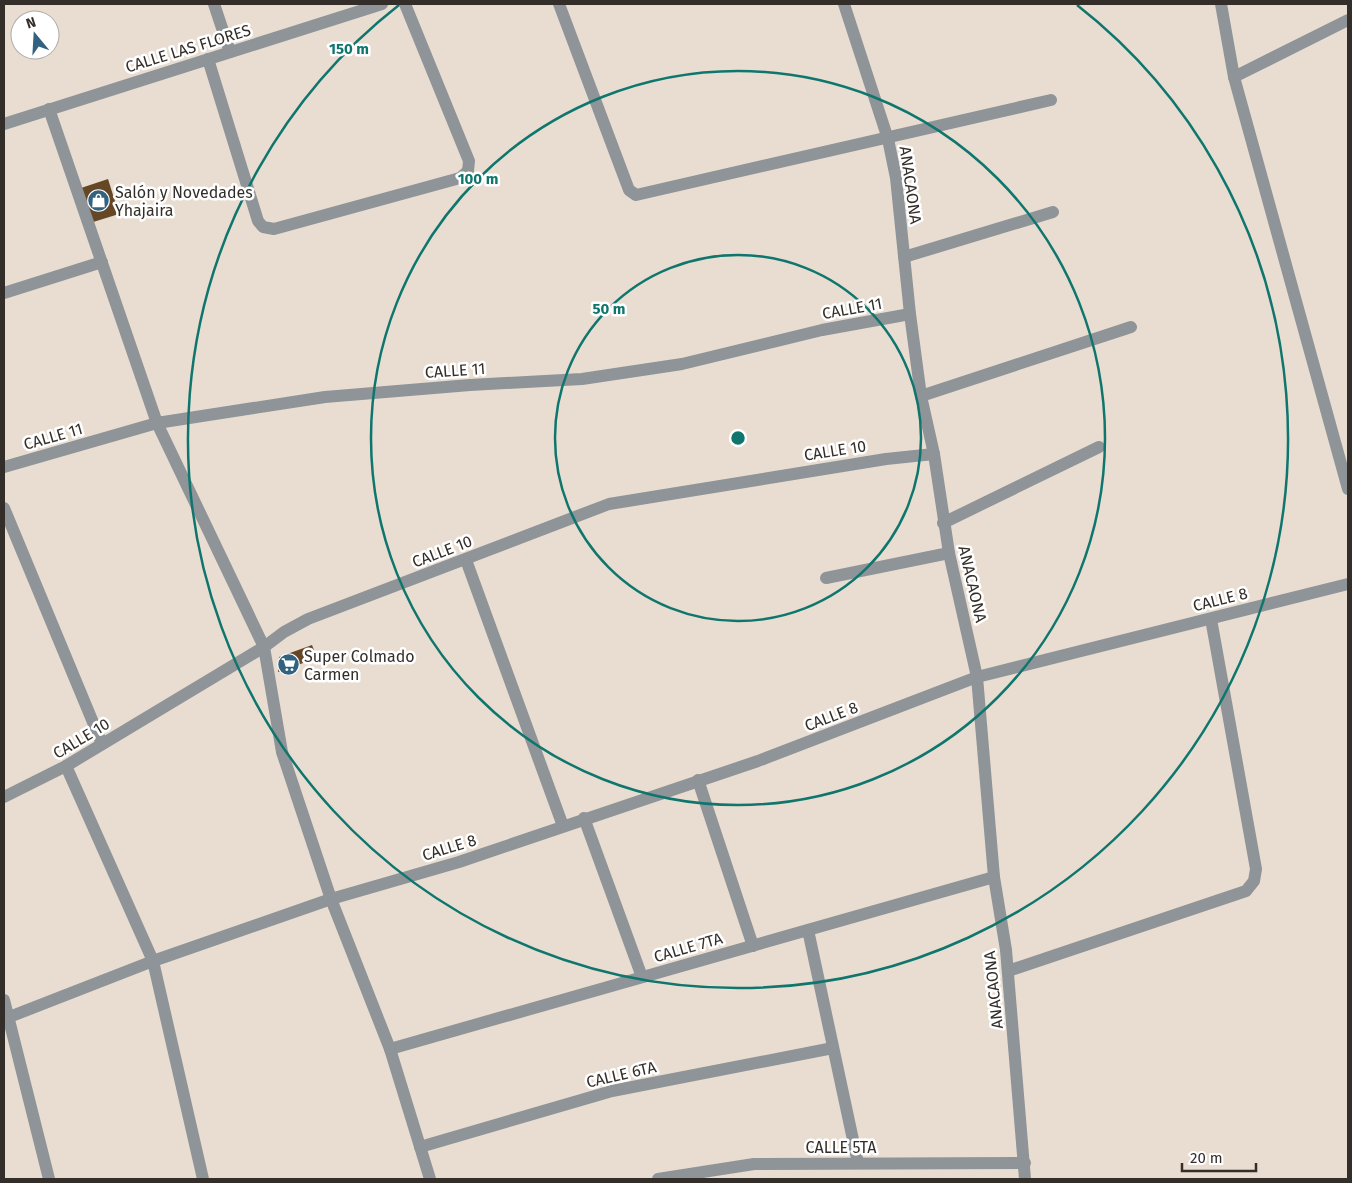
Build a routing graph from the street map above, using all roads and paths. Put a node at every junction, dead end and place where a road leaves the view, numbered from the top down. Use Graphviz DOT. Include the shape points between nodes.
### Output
graph roads {
  1 [pos="214,4"];
  2 [pos="382,4"];
  3 [pos="405,4"];
  4 [pos="560,4"];
  5 [pos="844,4"];
  6 [pos="1221,4"];
  7 [pos="1348,20"];
  8 [pos="230,52"];
  9 [pos="208,59"];
  10 [pos="1234,77"];
  11 [pos="1051,100"];
  12 [pos="49,109"];
  13 [pos="4,124"];
  14 [pos="888,139"];
  15 [pos="1053,212"];
  16 [pos="904,257"];
  17 [pos="102,262"];
  18 [pos="4,293"];
  19 [pos="910,314"];
  20 [pos="1130,328"];
  21 [pos="922,396"];
  22 [pos="157,423"];
  23 [pos="1099,447"];
  24 [pos="934,454"];
  25 [pos="4,467"];
  26 [pos="1348,489"];
  27 [pos="4,508"];
  28 [pos="943,523"];
  29 [pos="949,553"];
  30 [pos="466,560"];
  31 [pos="826,578"];
  32 [pos="1348,584"];
  33 [pos="1211,619"];
  34 [pos="264,647"];
  35 [pos="977,677"];
  36 [pos="102,744"];
  37 [pos="66,766"];
  38 [pos="698,780"];
  39 [pos="4,797"];
  40 [pos="584,818"];
  41 [pos="563,826"];
  42 [pos="994,877"];
  43 [pos="331,899"];
  44 [pos="808,930"];
  45 [pos="753,946"];
  46 [pos="153,961"];
  47 [pos="1008,971"];
  48 [pos="642,977"];
  49 [pos="4,1000"];
  50 [pos="7,1019"];
  51 [pos="833,1048"];
  52 [pos="390,1049"];
  53 [pos="420,1147"];
  54 [pos="858,1163"];
  55 [pos="1025,1163"];
  56 [pos="50,1179"];
  57 [pos="203,1179"];
  58 [pos="430,1179"];
  59 [pos="658,1179"];
  60 [pos="663,1179"];
  61 [pos="1025,1179"];
  1 -- 8 [label="street"];
  2 -- 8 [label="street, CALLE LAS FLORES"];
  3 -- 9 [label="street" via="468,161 468,171 460,178 274,229 263,227 258,221"];
  4 -- 14 [label="street" via="631,193 636,195"];
  5 -- 14 [label="street, ANACAONA"];
  6 -- 10 [label="street"];
  7 -- 10 [label="street"];
  8 -- 9 [label="street, CALLE LAS FLORES"];
  9 -- 12 [label="street, CALLE LAS FLORES"];
  10 -- 26 [label="street"];
  11 -- 14 [label="street"];
  12 -- 13 [label="street, CALLE LAS FLORES"];
  12 -- 17 [label="street"];
  14 -- 16 [label="street, ANACAONA" via="896,178"];
  15 -- 16 [label="street"];
  16 -- 19 [label="street, ANACAONA"];
  17 -- 18 [label="street"];
  17 -- 22 [label="street"];
  19 -- 21 [label="street, ANACAONA"];
  19 -- 22 [label="street, CALLE 11" via="822,330 682,364 582,380 470,385 326,398"];
  20 -- 21 [label="street"];
  21 -- 24 [label="street, ANACAONA"];
  22 -- 25 [label="street, CALLE 11"];
  22 -- 34 [label="street"];
  23 -- 28 [label="street"];
  24 -- 28 [label="street, ANACAONA"];
  24 -- 30 [label="street, CALLE 10" via="886,458 609,504"];
  27 -- 36 [label="street"];
  28 -- 29 [label="street, ANACAONA"];
  29 -- 31 [label="street"];
  29 -- 35 [label="street, ANACAONA"];
  30 -- 34 [label="street, CALLE 10" via="308,619"];
  30 -- 41 [label="street"];
  32 -- 33 [label="street, CALLE 8"];
  33 -- 35 [label="street, CALLE 8"];
  33 -- 47 [label="street" via="1256,869 1252,886 1246,891"];
  34 -- 36 [label="street, CALLE 10"];
  34 -- 43 [label="street" via="282,752"];
  35 -- 38 [label="street, CALLE 8" via="758,761"];
  35 -- 42 [label="street, ANACAONA"];
  36 -- 37 [label="street, CALLE 10"];
  37 -- 39 [label="street, CALLE 10"];
  37 -- 46 [label="street"];
  38 -- 40 [label="street, CALLE 8"];
  38 -- 45 [label="street"];
  40 -- 41 [label="street, CALLE 8"];
  40 -- 48 [label="street"];
  41 -- 43 [label="street, CALLE 8" via="459,862"];
  42 -- 44 [label="street, CALLE 7TA"];
  42 -- 47 [label="street, ANACAONA"];
  43 -- 46 [label="street, CALLE 8"];
  43 -- 52 [label="street"];
  44 -- 45 [label="street, CALLE 7TA"];
  44 -- 51 [label="street"];
  45 -- 48 [label="street, CALLE 7TA"];
  46 -- 50 [label="street, CALLE 8"];
  46 -- 57 [label="street"];
  47 -- 55 [label="street, ANACAONA"];
  48 -- 52 [label="street, CALLE 7TA"];
  49 -- 50 [label="street"];
  50 -- 56 [label="street"];
  51 -- 53 [label="street, CALLE 6TA" via="612,1091"];
  51 -- 54 [label="street"];
  52 -- 53 [label="street"];
  53 -- 58 [label="street"];
  54 -- 55 [label="street, CALLE 5TA"];
  54 -- 60 [label="street, CALLE 5TA" via="754,1164"];
  55 -- 61 [label="street, ANACAONA"];
  59 -- 60 [label="street, CALLE 5TA"];
}
